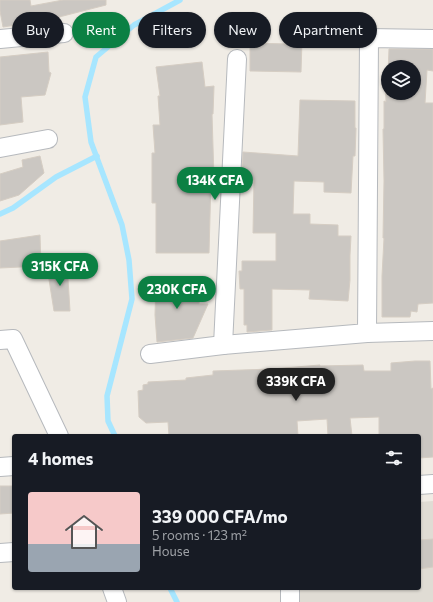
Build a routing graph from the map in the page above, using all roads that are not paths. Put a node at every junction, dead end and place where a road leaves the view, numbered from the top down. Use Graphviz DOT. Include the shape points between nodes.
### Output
graph roads {
  1 [pos="12,38"];
  2 [pos="0,39"];
  3 [pos="433,39"];
  4 [pos="237,59"];
  5 [pos="48,139"];
  6 [pos="0,148"];
  7 [pos="433,331"];
  8 [pos="367,333"];
  9 [pos="0,340"];
  10 [pos="223,345"];
  11 [pos="150,354"];
  12 [pos="58,434"];
  13 [pos="12,466"];
  14 [pos="0,467"];
  15 [pos="433,484"];
  16 [pos="421,485"];
  17 [pos="12,552"];
  18 [pos="0,553"];
  19 [pos="113,590"];
  20 [pos="290,590"];
  21 [pos="117,602"];
  22 [pos="290,602"];
  1 -- 2 [label="street"];
  3 -- 8 [label="street" via="369,38"];
  4 -- 10 [label="street"];
  5 -- 6 [label="street"];
  7 -- 8 [label="street"];
  8 -- 10 [label="street"];
  9 -- 12 [label="street" via="13,339"];
  10 -- 11 [label="street"];
  13 -- 14 [label="street"];
  15 -- 16 [label="street"];
  17 -- 18 [label="street"];
  19 -- 21 [label="street"];
  20 -- 22 [label="street"];
}
